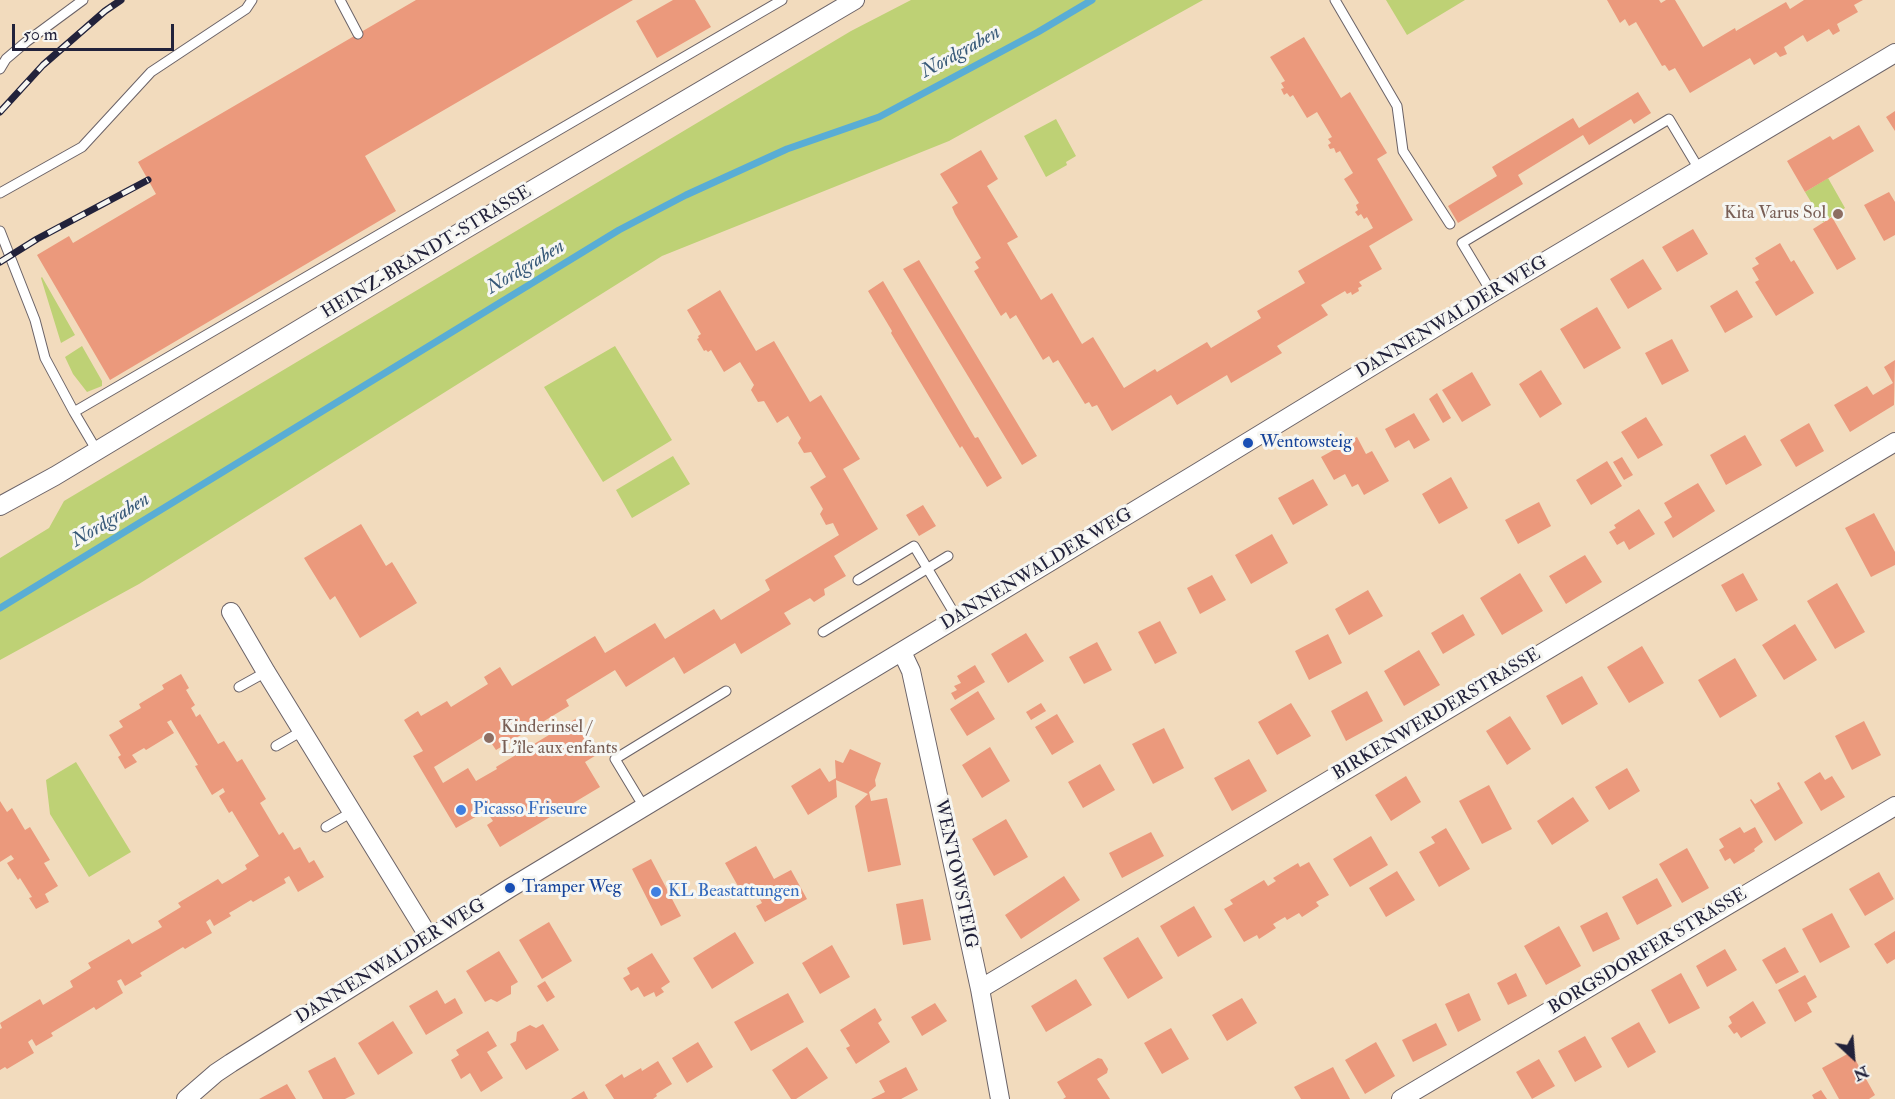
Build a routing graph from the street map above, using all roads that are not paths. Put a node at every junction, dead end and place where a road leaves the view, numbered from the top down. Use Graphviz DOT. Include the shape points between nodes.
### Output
graph roads {
  1 [pos="83,0"];
  2 [pos="252,0"];
  3 [pos="339,0"];
  4 [pos="782,0"];
  5 [pos="855,0"];
  6 [pos="1335,0"];
  7 [pos="358,34"];
  8 [pos="1895,53"];
  9 [pos="0,69"];
  10 [pos="1699,169"];
  11 [pos="0,193"];
  12 [pos="1450,224"];
  13 [pos="0,231"];
  14 [pos="1492,293"];
  15 [pos="74,412"];
  16 [pos="1895,442"];
  17 [pos="98,451"];
  18 [pos="0,506"];
  19 [pos="948,556"];
  20 [pos="927,569"];
  21 [pos="858,580"];
  22 [pos="231,612"];
  23 [pos="957,618"];
  24 [pos="824,632"];
  25 [pos="902,652"];
  26 [pos="266,672"];
  27 [pos="239,687"];
  28 [pos="726,691"];
  29 [pos="302,731"];
  30 [pos="276,746"];
  31 [pos="1895,806"];
  32 [pos="644,807"];
  33 [pos="352,812"];
  34 [pos="326,827"];
  35 [pos="429,937"];
  36 [pos="980,989"];
  37 [pos="186,1099"];
  38 [pos="1000,1099"];
  39 [pos="1401,1099"];
  1 -- 9 [label="lane" via="26,42"];
  2 -- 11 [label="lane" via="246,9 150,72 82,147"];
  3 -- 7 [label="lane"];
  4 -- 15 [label="lane"];
  5 -- 17 [label="street, HEINZ-BRANDT-STRASSE"];
  6 -- 12 [label="lane" via="1397,106 1403,151"];
  8 -- 10 [label="street, DANNENWALDER WEG"];
  10 -- 14 [label="street, DANNENWALDER WEG"];
  10 -- 14 [label="lane" via="1669,119 1462,243"];
  13 -- 15 [label="lane" via="35,320 45,358"];
  14 -- 23 [label="street, DANNENWALDER WEG"];
  15 -- 17 [label="lane"];
  16 -- 36 [label="street, BIRKENWERDERSTRASSE"];
  17 -- 18 [label="street, HEINZ-BRANDT-STRASSE"];
  19 -- 20 [label="lane"];
  20 -- 21 [label="lane" via="914,546"];
  20 -- 23 [label="lane"];
  20 -- 24 [label="lane"];
  22 -- 26 [label="street"];
  23 -- 25 [label="street, DANNENWALDER WEG"];
  25 -- 32 [label="street, DANNENWALDER WEG"];
  25 -- 36 [label="street, WENTOWSTEIG" via="911,671"];
  26 -- 27 [label="lane"];
  26 -- 29 [label="street"];
  28 -- 32 [label="lane" via="615,759"];
  29 -- 30 [label="lane"];
  29 -- 33 [label="street"];
  31 -- 39 [label="street, BORGSDORFER STRASSE"];
  32 -- 35 [label="street, DANNENWALDER WEG"];
  33 -- 34 [label="lane"];
  33 -- 35 [label="street"];
  35 -- 37 [label="street, DANNENWALDER WEG" via="231,1063"];
  36 -- 38 [label="street, WENTOWSTEIG"];
}
